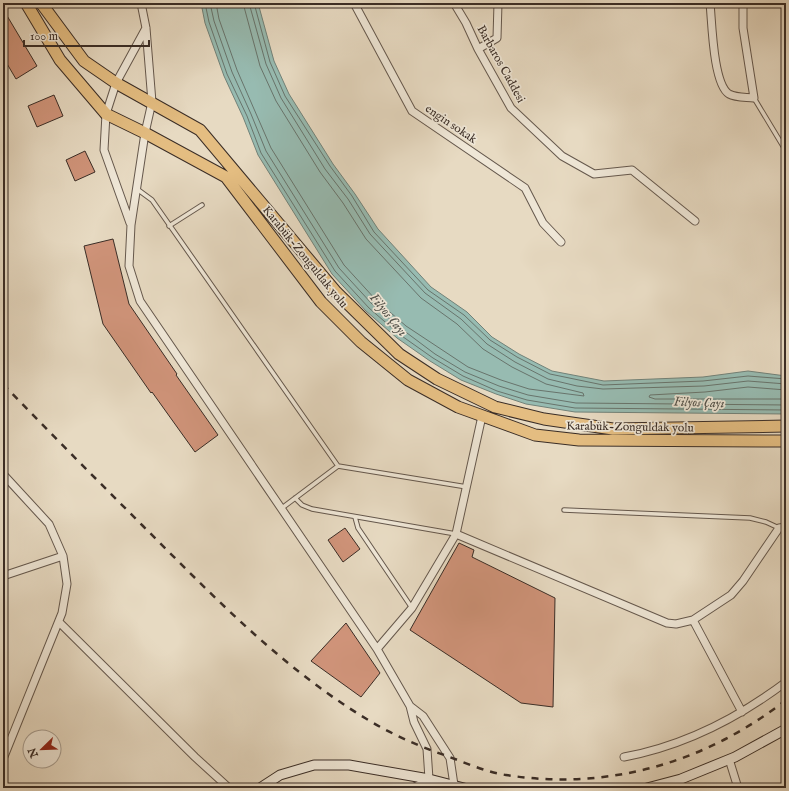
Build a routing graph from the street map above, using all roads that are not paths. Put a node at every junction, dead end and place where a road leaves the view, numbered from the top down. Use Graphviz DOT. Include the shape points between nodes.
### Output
graph roads {
  1 [pos="26,3"];
  2 [pos="41,3"];
  3 [pos="141,3"];
  4 [pos="354,3"];
  5 [pos="454,3"];
  6 [pos="498,3"];
  7 [pos="710,3"];
  8 [pos="743,3"];
  9 [pos="146,28"];
  10 [pos="478,49"];
  11 [pos="116,83"];
  12 [pos="754,98"];
  13 [pos="152,102"];
  14 [pos="106,114"];
  15 [pos="145,133"];
  16 [pos="786,151"];
  17 [pos="136,189"];
  18 [pos="202,205"];
  19 [pos="695,221"];
  20 [pos="131,225"];
  21 [pos="169,226"];
  22 [pos="561,242"];
  23 [pos="482,416"];
  24 [pos="786,426"];
  25 [pos="786,441"];
  26 [pos="338,466"];
  27 [pos="3,474"];
  28 [pos="467,487"];
  29 [pos="295,498"];
  30 [pos="282,508"];
  31 [pos="564,510"];
  32 [pos="355,517"];
  33 [pos="783,527"];
  34 [pos="456,534"];
  35 [pos="63,556"];
  36 [pos="3,576"];
  37 [pos="412,608"];
  38 [pos="693,620"];
  39 [pos="59,622"];
  40 [pos="377,649"];
  41 [pos="786,682"];
  42 [pos="410,706"];
  43 [pos="742,712"];
  44 [pos="786,729"];
  45 [pos="624,756"];
  46 [pos="3,759"];
  47 [pos="728,759"];
  48 [pos="429,779"];
  49 [pos="454,785"];
  50 [pos="415,787"];
  51 [pos="229,788"];
  52 [pos="260,788"];
  53 [pos="464,788"];
  54 [pos="647,788"];
  55 [pos="738,788"];
  1 -- 14 [label="highway, Karabük-Zonguldak yolu" via="60,60"];
  2 -- 11 [label="highway, Karabük-Zonguldak yolu" via="84,61"];
  3 -- 9 [label="street"];
  4 -- 22 [label="street, engin sokak" via="412,111 525,188 543,222"];
  5 -- 10 [label="street, Barbaros Caddesi"];
  6 -- 10 [label="street" via="497,38"];
  7 -- 12 [label="street" via="720,84 729,94"];
  8 -- 12 [label="street" via="743,28"];
  9 -- 11 [label="street"];
  9 -- 13 [label="street"];
  10 -- 19 [label="street, Barbaros Caddesi" via="511,108 562,156 594,174 632,170"];
  11 -- 13 [label="highway, Karabük-Zonguldak yolu"];
  11 -- 14 [label="street"];
  12 -- 16 [label="lane"];
  13 -- 15 [label="street"];
  13 -- 24 [label="highway, Karabük-Zonguldak yolu" via="200,130 336,292 399,354 437,379 495,407 544,419 613,429"];
  14 -- 15 [label="highway, Karabük-Zonguldak yolu"];
  14 -- 20 [label="street" via="104,150"];
  15 -- 17 [label="street"];
  15 -- 23 [label="highway, Karabük-Zonguldak yolu" via="226,177 321,302 361,342 408,380 458,407"];
  17 -- 20 [label="street"];
  17 -- 21 [label="lane" via="152,200"];
  18 -- 21 [label="lane"];
  20 -- 30 [label="street" via="129,266 140,301"];
  21 -- 26 [label="lane"];
  23 -- 25 [label="highway, Karabük-Zonguldak yolu" via="535,435 579,440"];
  23 -- 28 [label="street"];
  26 -- 28 [label="lane"];
  26 -- 29 [label="lane"];
  27 -- 35 [label="street" via="49,524"];
  28 -- 34 [label="street"];
  29 -- 30 [label="lane"];
  29 -- 32 [label="lane" via="302,505 312,509"];
  30 -- 40 [label="street"];
  31 -- 33 [label="lane" via="750,518"];
  32 -- 34 [label="lane"];
  32 -- 37 [label="lane" via="358,528"];
  33 -- 38 [label="street" via="738,588"];
  34 -- 37 [label="street"];
  34 -- 38 [label="street" via="667,623 676,624"];
  35 -- 36 [label="street"];
  35 -- 39 [label="street" via="66,593"];
  37 -- 40 [label="street"];
  38 -- 43 [label="street"];
  39 -- 46 [label="street"];
  39 -- 51 [label="street"];
  40 -- 42 [label="street"];
  41 -- 43 [label="street"];
  42 -- 48 [label="street" via="414,722 427,749"];
  42 -- 49 [label="street" via="423,716 450,758"];
  43 -- 45 [label="street" via="679,742"];
  44 -- 47 [label="main road"];
  47 -- 54 [label="main road" via="681,779"];
  47 -- 55 [label="street"];
  48 -- 49 [label="main road"];
  48 -- 50 [label="street"];
  48 -- 52 [label="main road" via="349,765 314,765 280,775"];
  49 -- 53 [label="main road"];
}
